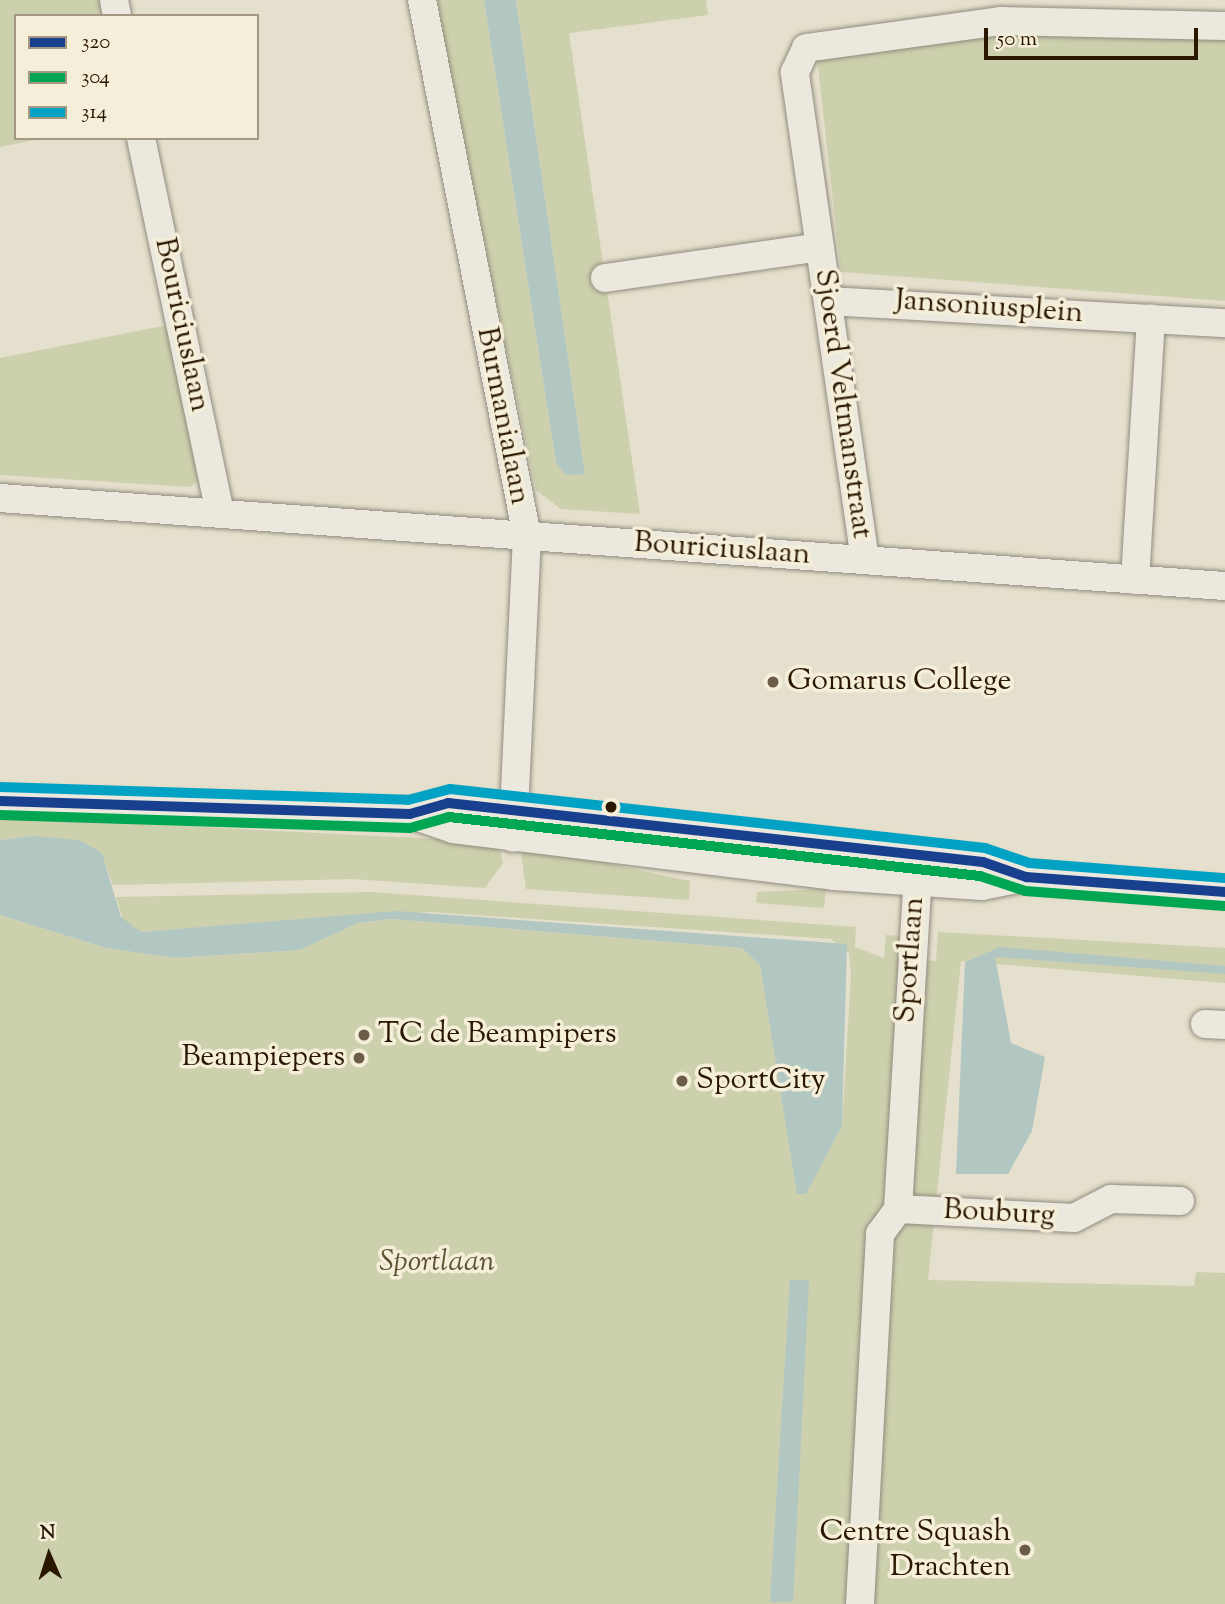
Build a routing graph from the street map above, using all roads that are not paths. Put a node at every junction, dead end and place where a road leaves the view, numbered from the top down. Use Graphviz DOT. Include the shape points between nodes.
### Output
graph roads {
  1 [pos="422,0"];
  2 [pos="998,10"];
  3 [pos="1225,26"];
  4 [pos="141,140"];
  5 [pos="820,247"];
  6 [pos="605,278"];
  7 [pos="828,301"];
  8 [pos="1151,318"];
  9 [pos="1225,323"];
  10 [pos="0,498"];
  11 [pos="220,512"];
  12 [pos="527,536"];
  13 [pos="864,560"];
  14 [pos="1135,580"];
  15 [pos="1225,586"];
  16 [pos="0,801"];
  17 [pos="514,824"];
  18 [pos="919,856"];
  19 [pos="1026,877"];
  20 [pos="916,884"];
  21 [pos="1225,892"];
  22 [pos="1180,1201"];
  23 [pos="898,1209"];
  24 [pos="860,1604"];
  1 -- 12 [label="street, Burmanialaan"];
  2 -- 3 [label="street"];
  2 -- 5 [label="street, Sjoerd Veltmanstraat" via="806,48 795,72"];
  4 -- 11 [label="street, Bouriciuslaan"];
  5 -- 6 [label="street, Sjoerd Veltmanstraat"];
  5 -- 7 [label="street, Sjoerd Veltmanstraat"];
  7 -- 8 [label="street, Jansoniusplein"];
  7 -- 13 [label="street, Sjoerd Veltmanstraat"];
  8 -- 9 [label="street, Jansoniusplein"];
  8 -- 14 [label="street"];
  10 -- 11 [label="street, Bouriciuslaan"];
  11 -- 12 [label="street, Bouriciuslaan"];
  12 -- 13 [label="street, Bouriciuslaan"];
  12 -- 17 [label="street, Burmanialaan"];
  13 -- 14 [label="street, Bouriciuslaan"];
  14 -- 15 [label="street, Bouriciuslaan"];
  16 -- 17 [label="street" via="410,814 448,803"];
  17 -- 18 [label="street"];
  17 -- 20 [label="street"];
  18 -- 19 [label="street" via="984,862"];
  18 -- 20 [label="street, Sportlaan"];
  19 -- 20 [label="street" via="982,886"];
  19 -- 21 [label="street"];
  20 -- 23 [label="street, Sportlaan"];
  22 -- 23 [label="street, Bouburg" via="1111,1199 1074,1218"];
  23 -- 24 [label="street, Sportlaan" via="880,1234"];
}
